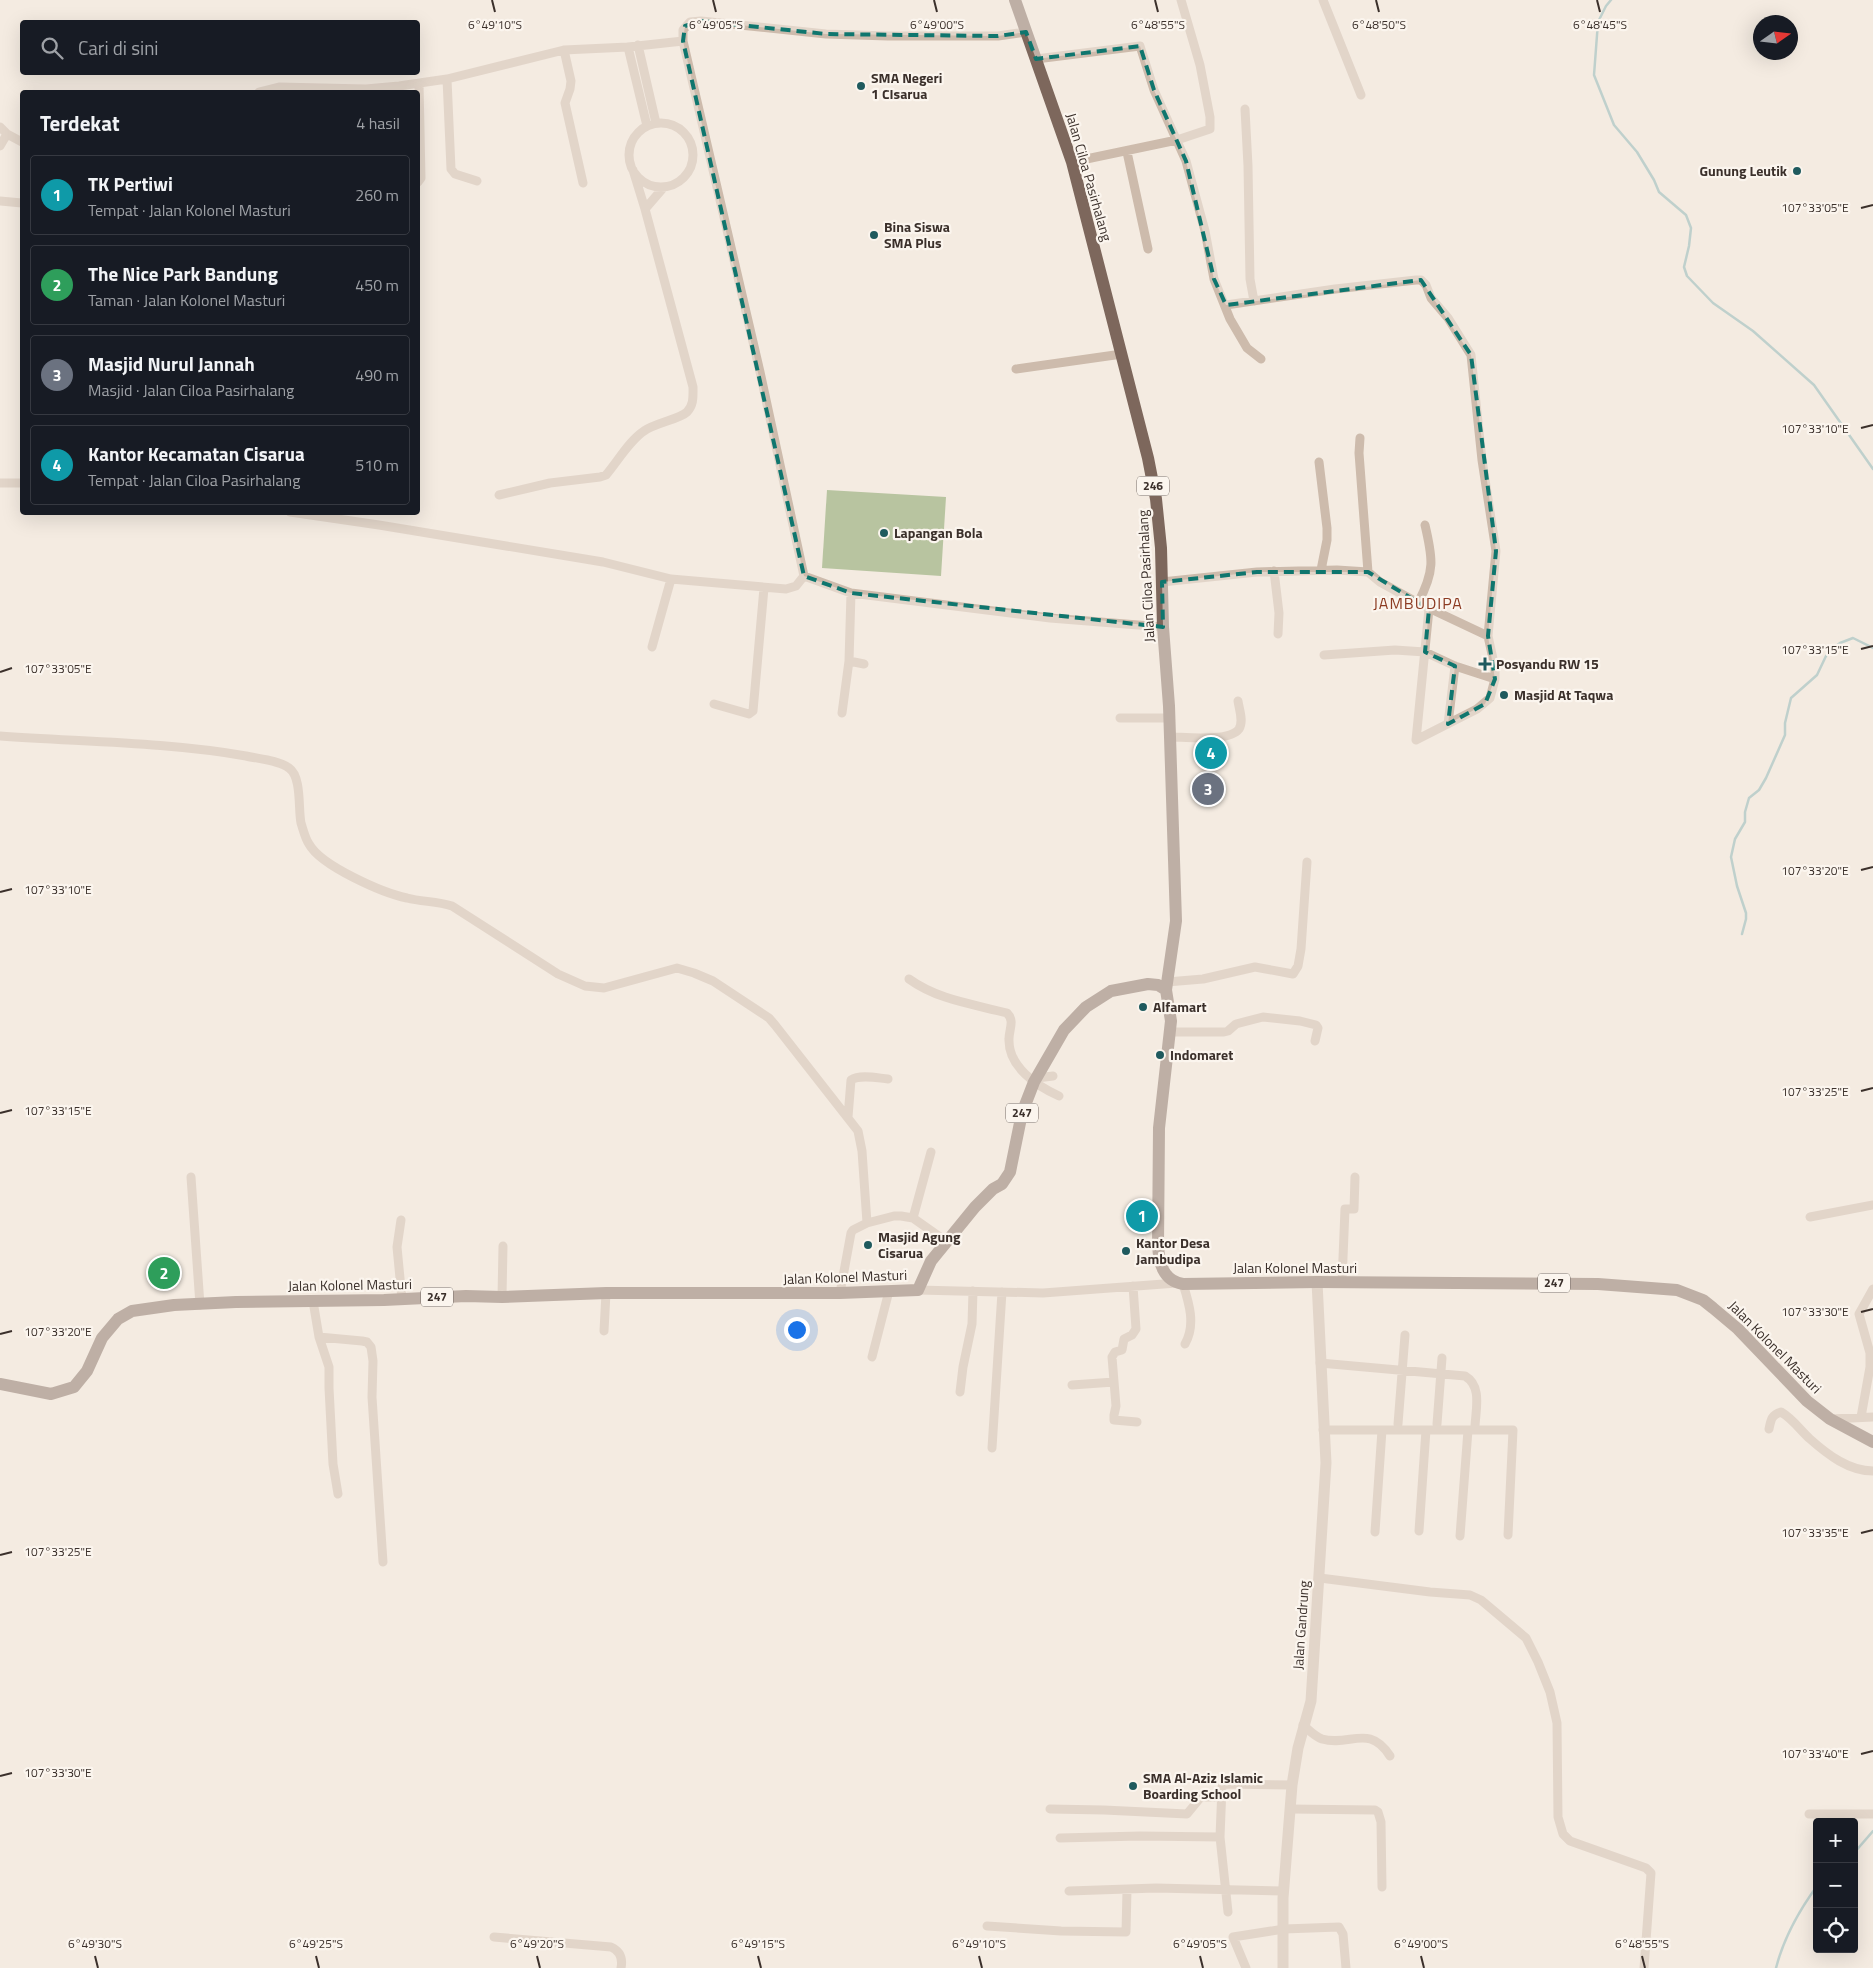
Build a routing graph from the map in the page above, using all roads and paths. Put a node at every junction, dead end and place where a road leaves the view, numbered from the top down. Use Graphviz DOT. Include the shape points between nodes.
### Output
graph roads {
  1 [pos="1015,0"];
  2 [pos="1181,0"];
  3 [pos="1323,0"];
  4 [pos="1026,32"];
  5 [pos="683,41"];
  6 [pos="638,45"];
  7 [pos="628,47"];
  8 [pos="564,50"];
  9 [pos="1036,59"];
  10 [pos="447,80"];
  11 [pos="419,83"];
  12 [pos="266,90"];
  13 [pos="320,90"];
  14 [pos="350,90"];
  15 [pos="419,90"];
  16 [pos="1361,94"];
  17 [pos="1245,109"];
  18 [pos="656,123"];
  19 [pos="647,126"];
  20 [pos="420,130"];
  21 [pos="4,131"];
  22 [pos="1177,140"];
  23 [pos="20,141"];
  24 [pos="0,146"];
  25 [pos="1127,152"];
  26 [pos="1072,162"];
  27 [pos="633,170"];
  28 [pos="420,179"];
  29 [pos="477,181"];
  30 [pos="584,183"];
  31 [pos="664,187"];
  32 [pos="0,201"];
  33 [pos="20,204"];
  34 [pos="645,209"];
  35 [pos="1148,249"];
  36 [pos="1254,301"];
  37 [pos="1226,305"];
  38 [pos="1122,354"];
  39 [pos="1261,359"];
  40 [pos="1016,369"];
  41 [pos="1360,438"];
  42 [pos="1319,462"];
  43 [pos="0,483"];
  44 [pos="20,483"];
  45 [pos="499,495"];
  46 [pos="311,515"];
  47 [pos="1425,525"];
  48 [pos="1321,570"];
  49 [pos="1274,572"];
  50 [pos="1368,572"];
  51 [pos="804,576"];
  52 [pos="670,579"];
  53 [pos="1162,582"];
  54 [pos="764,588"];
  55 [pos="851,593"];
  56 [pos="1418,603"];
  57 [pos="1429,609"];
  58 [pos="1163,627"];
  59 [pos="1278,634"];
  60 [pos="1488,636"];
  61 [pos="652,647"];
  62 [pos="1425,652"];
  63 [pos="1324,655"];
  64 [pos="849,661"];
  65 [pos="864,664"];
  66 [pos="1455,666"];
  67 [pos="1495,679"];
  68 [pos="1238,701"];
  69 [pos="714,704"];
  70 [pos="842,713"];
  71 [pos="1120,718"];
  72 [pos="1170,718"];
  73 [pos="1448,724"];
  74 [pos="0,736"];
  75 [pos="1170,737"];
  76 [pos="1307,862"];
  77 [pos="909,979"];
  78 [pos="1166,986"];
  79 [pos="1170,1032"];
  80 [pos="1315,1041"];
  81 [pos="1053,1076"];
  82 [pos="888,1079"];
  83 [pos="1035,1080"];
  84 [pos="1059,1096"];
  85 [pos="848,1117"];
  86 [pos="930,1152"];
  87 [pos="191,1177"];
  88 [pos="1356,1177"];
  89 [pos="1873,1205"];
  90 [pos="1810,1217"];
  91 [pos="913,1218"];
  92 [pos="402,1220"];
  93 [pos="868,1223"];
  94 [pos="947,1242"];
  95 [pos="503,1246"];
  96 [pos="1317,1282"];
  97 [pos="1342,1282"];
  98 [pos="1181,1283"];
  99 [pos="1133,1286"];
  100 [pos="1873,1289"];
  101 [pos="918,1290"];
  102 [pos="889,1291"];
  103 [pos="973,1291"];
  104 [pos="1002,1292"];
  105 [pos="840,1293"];
  106 [pos="606,1294"];
  107 [pos="502,1297"];
  108 [pos="402,1299"];
  109 [pos="313,1301"];
  110 [pos="200,1305"];
  111 [pos="604,1331"];
  112 [pos="1405,1335"];
  113 [pos="319,1337"];
  114 [pos="1185,1344"];
  115 [pos="872,1357"];
  116 [pos="1442,1358"];
  117 [pos="1320,1363"];
  118 [pos="1403,1370"];
  119 [pos="1442,1374"];
  120 [pos="1114,1382"];
  121 [pos="0,1384"];
  122 [pos="1072,1384"];
  123 [pos="960,1392"];
  124 [pos="1861,1417"];
  125 [pos="1873,1417"];
  126 [pos="1830,1419"];
  127 [pos="1137,1422"];
  128 [pos="1398,1424"];
  129 [pos="1436,1424"];
  130 [pos="1471,1428"];
  131 [pos="1769,1429"];
  132 [pos="1323,1430"];
  133 [pos="1382,1430"];
  134 [pos="1426,1430"];
  135 [pos="1873,1442"];
  136 [pos="992,1448"];
  137 [pos="1873,1471"];
  138 [pos="338,1494"];
  139 [pos="1419,1531"];
  140 [pos="1375,1532"];
  141 [pos="1508,1535"];
  142 [pos="1460,1536"];
  143 [pos="383,1562"];
  144 [pos="1320,1578"];
  145 [pos="1303,1725"];
  146 [pos="1390,1756"];
  147 [pos="1292,1785"];
  148 [pos="1221,1797"];
  149 [pos="1290,1809"];
  150 [pos="1050,1810"];
  151 [pos="1810,1814"];
  152 [pos="1873,1814"];
  153 [pos="1220,1837"];
  154 [pos="1060,1838"];
  155 [pos="1382,1887"];
  156 [pos="1127,1890"];
  157 [pos="1225,1890"];
  158 [pos="1069,1891"];
  159 [pos="1284,1891"];
  160 [pos="1228,1912"];
  161 [pos="987,1926"];
  162 [pos="1284,1929"];
  163 [pos="494,1937"];
  164 [pos="621,1968"];
  165 [pos="1246,1968"];
  166 [pos="1283,1968"];
  167 [pos="1346,1968"];
  168 [pos="1644,1968"];
  1 -- 4 [label="main road, Jalan Ciloa Pasirhalang / 246"];
  2 -- 22 [label="street" via="1200,65 1211,125 1206,132"];
  3 -- 16 [label="street"];
  4 -- 5 [label="street" via="998,36 853,35 701,21 685,26"];
  4 -- 9 [label="main road, Jalan Ciloa Pasirhalang / 246"];
  5 -- 6 [label="street"];
  5 -- 51 [label="street"];
  6 -- 7 [label="street"];
  6 -- 18 [label="street"];
  7 -- 8 [label="street"];
  7 -- 19 [label="street"];
  8 -- 10 [label="street"];
  8 -- 30 [label="street" via="571,81 566,103"];
  9 -- 22 [label="street" via="1140,46 1154,90"];
  9 -- 26 [label="main road, Jalan Ciloa Pasirhalang / 246"];
  10 -- 11 [label="street"];
  10 -- 29 [label="street" via="451,169 455,174"];
  11 -- 14 [label="street"];
  11 -- 15 [label="street"];
  12 -- 13 [label="street" via="279,87"];
  17 -- 36 [label="street" via="1250,278"];
  18 -- 19 [label="street"];
  18 -- 31 [label="street" via="680,129 692,151 692,164 686,175"];
  19 -- 27 [label="street" via="636,134 630,145 629,158"];
  20 -- 28 [label="street"];
  21 -- 23 [label="street"];
  21 -- 24 [label="street"];
  22 -- 25 [label="street"];
  22 -- 37 [label="street" via="1205,231 1214,279"];
  25 -- 26 [label="street"];
  25 -- 35 [label="street"];
  26 -- 38 [label="main road, Jalan Ciloa Pasirhalang / 246"];
  27 -- 31 [label="street" via="646,183"];
  27 -- 34 [label="street"];
  31 -- 34 [label="street"];
  32 -- 33 [label="street"];
  34 -- 45 [label="street" via="693,387 692,406 686,414 643,431 600,477 550,482"];
  36 -- 37 [label="street"];
  36 -- 60 [label="street" via="1416,280 1426,285 1431,298 1471,355 1496,552"];
  37 -- 39 [label="street" via="1230,319 1247,348"];
  38 -- 40 [label="street"];
  38 -- 53 [label="main road, Jalan Ciloa Pasirhalang / 246" via="1156,499"];
  41 -- 50 [label="street" via="1358,453"];
  42 -- 48 [label="street" via="1327,528"];
  43 -- 44 [label="street"];
  46 -- 52 [label="street" via="593,561"];
  47 -- 56 [label="street" via="1432,554 1431,575"];
  48 -- 49 [label="street"];
  48 -- 50 [label="street"];
  49 -- 53 [label="street"];
  49 -- 59 [label="street"];
  50 -- 56 [label="street"];
  51 -- 54 [label="street" via="796,586"];
  51 -- 55 [label="street"];
  52 -- 54 [label="street"];
  52 -- 61 [label="street"];
  53 -- 58 [label="main road, Jalan Ciloa Pasirhalang / 246"];
  54 -- 69 [label="street" via="753,710 748,714"];
  55 -- 58 [label="street" via="1050,618"];
  55 -- 64 [label="street"];
  56 -- 57 [label="street"];
  57 -- 60 [label="street"];
  57 -- 62 [label="street"];
  58 -- 72 [label="main road, Jalan Ciloa Pasirhalang / 246"];
  60 -- 67 [label="street"];
  62 -- 63 [label="street" via="1396,650"];
  62 -- 66 [label="street"];
  62 -- 73 [label="street" via="1415,739"];
  64 -- 65 [label="street"];
  64 -- 70 [label="street"];
  66 -- 67 [label="street"];
  66 -- 73 [label="street"];
  67 -- 73 [label="street" via="1493,692 1485,704"];
  68 -- 75 [label="street" via="1241,724 1234,733 1224,737"];
  71 -- 72 [label="street"];
  72 -- 75 [label="main road, Jalan Ciloa Pasirhalang / 246"];
  74 -- 85 [label="street" via="207,750 288,767 295,777 301,822 309,845 324,860 386,893 452,906 558,974 585,986 604,988 677,968 713,981 775,1025"];
  75 -- 78 [label="main road, Jalan Ciloa Pasirhalang / 246" via="1176,921"];
  76 -- 78 [label="street" via="1301,949 1293,974 1255,967"];
  77 -- 83 [label="street" via="921,988 953,1000 1007,1013 1012,1021 1009,1044 1014,1061"];
  78 -- 79 [label="main road"];
  78 -- 83 [label="main road, Jalan Kolonel Masturi / 247" via="1140,985 1111,991 1095,1000 1064,1030"];
  79 -- 80 [label="street" via="1224,1032 1254,1018 1272,1017 1316,1025"];
  79 -- 98 [label="main road" via="1159,1128 1158,1245 1160,1265 1165,1275"];
  81 -- 83 [label="street"];
  82 -- 85 [label="street" via="854,1077 851,1080"];
  83 -- 84 [label="street" via="1040,1087"];
  83 -- 94 [label="main road, Jalan Kolonel Masturi / 247" via="1018,1128 1010,1172 1002,1184 975,1207"];
  85 -- 93 [label="street" via="860,1137"];
  86 -- 91 [label="street"];
  87 -- 110 [label="street"];
  88 -- 97 [label="street" via="1354,1210 1346,1209"];
  89 -- 90 [label="street"];
  91 -- 93 [label="street" via="894,1216"];
  91 -- 94 [label="street"];
  92 -- 108 [label="street" via="397,1247"];
  93 -- 105 [label="street" via="851,1233"];
  94 -- 101 [label="main road, Jalan Kolonel Masturi / 247" via="931,1261"];
  95 -- 107 [label="street"];
  96 -- 97 [label="main road, Jalan Kolonel Masturi / 247"];
  96 -- 98 [label="main road, Jalan Kolonel Masturi / 247"];
  96 -- 117 [label="street, Jalan Gandrung"];
  97 -- 126 [label="main road, Jalan Kolonel Masturi / 247" via="1598,1284 1677,1290 1703,1300 1726,1318 1807,1401"];
  98 -- 99 [label="street"];
  98 -- 114 [label="street" via="1190,1307 1191,1321"];
  99 -- 104 [label="street" via="1042,1293"];
  99 -- 120 [label="street" via="1136,1329 1124,1339 1122,1350 1112,1354"];
  100 -- 124 [label="street" via="1859,1314 1870,1353"];
  101 -- 102 [label="main road, Jalan Kolonel Masturi / 247"];
  101 -- 103 [label="street"];
  102 -- 105 [label="main road, Jalan Kolonel Masturi / 247"];
  102 -- 115 [label="street"];
  103 -- 104 [label="street"];
  103 -- 123 [label="street" via="972,1324"];
  104 -- 136 [label="street"];
  105 -- 106 [label="main road, Jalan Kolonel Masturi / 247"];
  106 -- 107 [label="main road, Jalan Kolonel Masturi / 247"];
  106 -- 111 [label="street"];
  107 -- 108 [label="main road, Jalan Kolonel Masturi / 247"];
  108 -- 109 [label="main road, Jalan Kolonel Masturi / 247"];
  109 -- 110 [label="main road, Jalan Kolonel Masturi / 247"];
  109 -- 113 [label="street"];
  110 -- 121 [label="main road, Jalan Kolonel Masturi / 247" via="143,1309 122,1316 102,1338 79,1383 68,1390 51,1394"];
  112 -- 118 [label="street"];
  113 -- 138 [label="street" via="330,1377"];
  113 -- 143 [label="street" via="362,1341 371,1347"];
  116 -- 119 [label="street"];
  117 -- 118 [label="street"];
  117 -- 132 [label="street, Jalan Gandrung"];
  118 -- 119 [label="street"];
  118 -- 128 [label="street"];
  119 -- 129 [label="street"];
  119 -- 130 [label="street" via="1465,1376 1474,1384 1477,1397"];
  120 -- 122 [label="street"];
  120 -- 127 [label="street" via="1114,1420"];
  124 -- 125 [label="street"];
  124 -- 126 [label="street"];
  126 -- 135 [label="main road, Jalan Kolonel Masturi / 247"];
  130 -- 134 [label="street"];
  130 -- 141 [label="street" via="1513,1430"];
  130 -- 142 [label="street"];
  131 -- 137 [label="street" via="1771,1417 1781,1412 1811,1440 1850,1468"];
  132 -- 133 [label="street"];
  132 -- 144 [label="street, Jalan Gandrung" via="1326,1463"];
  133 -- 134 [label="street"];
  133 -- 140 [label="street"];
  134 -- 139 [label="street"];
  144 -- 145 [label="street, Jalan Gandrung" via="1311,1701"];
  144 -- 168 [label="street" via="1470,1595 1481,1600 1526,1638 1550,1692 1557,1723 1558,1817 1563,1834 1570,1841 1646,1868 1651,1873"];
  145 -- 146 [label="street" via="1328,1740 1361,1738 1377,1741"];
  145 -- 147 [label="street, Jalan Gandrung"];
  147 -- 148 [label="street" via="1225,1784"];
  147 -- 149 [label="street, Jalan Gandrung"];
  148 -- 150 [label="street" via="1201,1796 1187,1814"];
  148 -- 153 [label="street"];
  149 -- 155 [label="street" via="1378,1812"];
  149 -- 159 [label="street, Jalan Gandrung"];
  151 -- 152 [label="street"];
  153 -- 154 [label="street"];
  153 -- 157 [label="street"];
  156 -- 157 [label="street"];
  156 -- 158 [label="street"];
  156 -- 161 [label="street" via="1126,1932"];
  157 -- 159 [label="street"];
  157 -- 160 [label="street"];
  159 -- 162 [label="street, Jalan Gandrung"];
  162 -- 165 [label="street" via="1233,1937"];
  162 -- 166 [label="street, Jalan Gandrung"];
  162 -- 167 [label="street" via="1339,1927 1343,1934"];
  163 -- 164 [label="street" via="611,1947 620,1954"];
}
